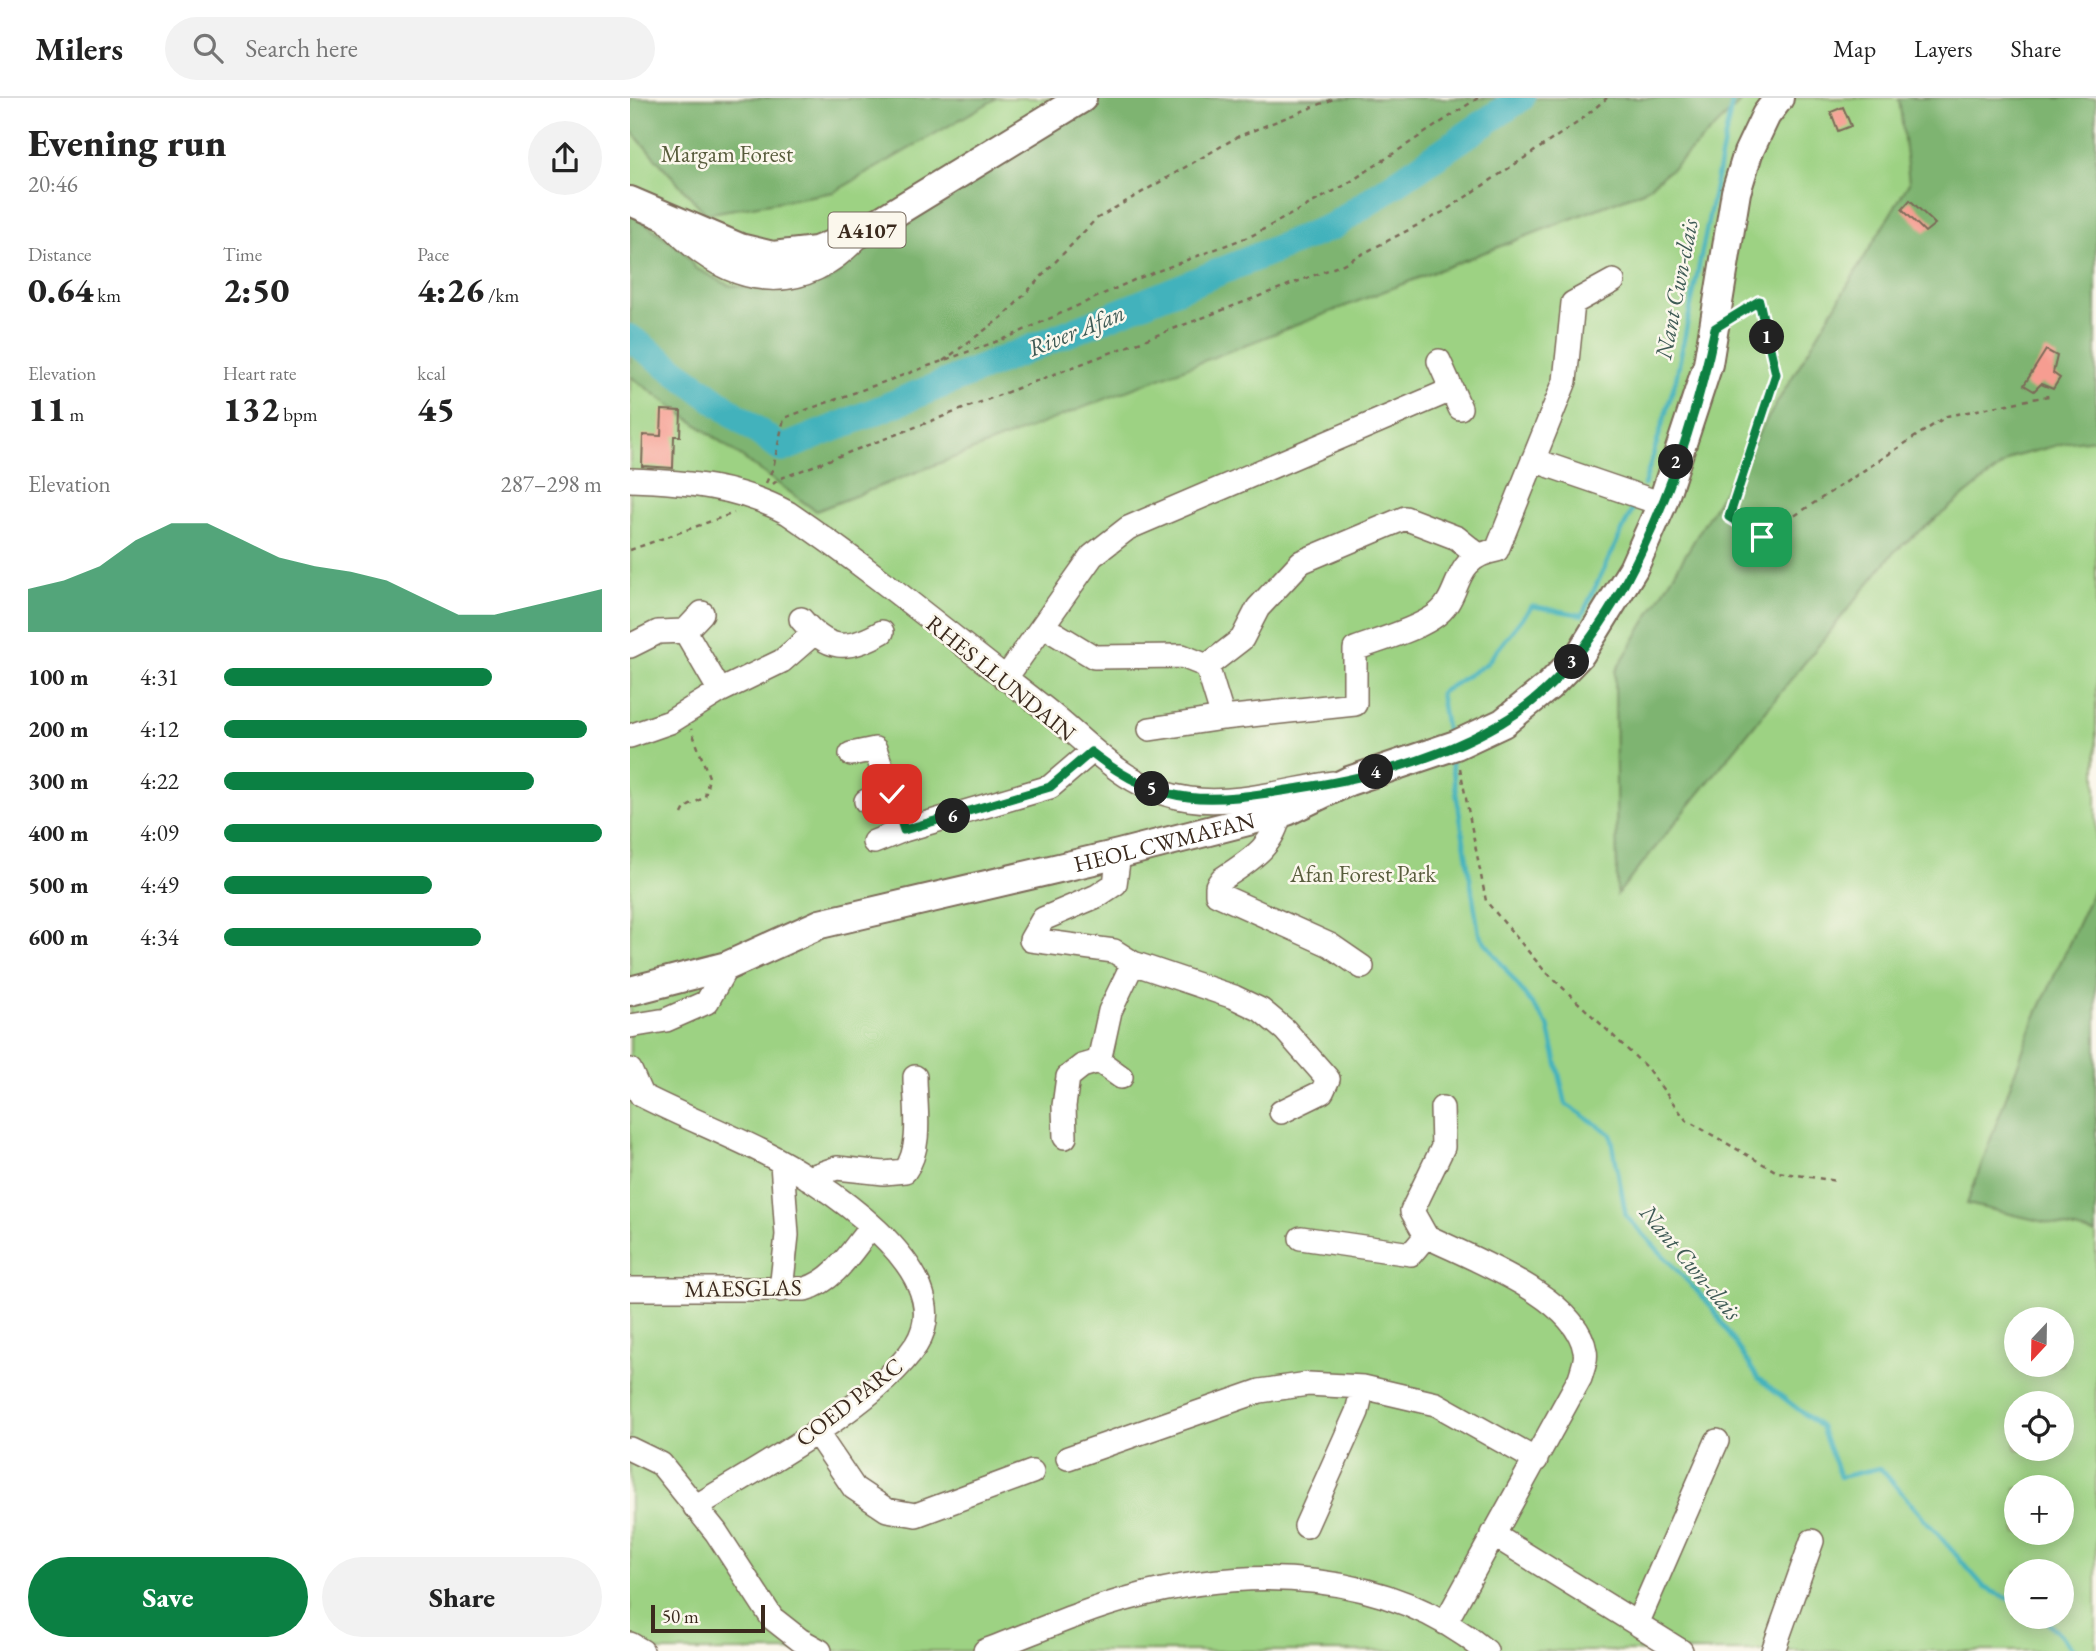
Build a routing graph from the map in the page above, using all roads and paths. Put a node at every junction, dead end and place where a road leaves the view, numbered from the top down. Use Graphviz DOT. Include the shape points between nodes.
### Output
graph roads {
  1 [pos="1082,98"];
  2 [pos="1336,98"];
  3 [pos="1478,98"];
  4 [pos="1607,98"];
  5 [pos="1779,98"];
  6 [pos="630,201"];
  7 [pos="1613,281"];
  8 [pos="1715,328"];
  9 [pos="1439,361"];
  10 [pos="940,363"];
  11 [pos="2053,395"];
  12 [pos="1533,460"];
  13 [pos="774,468"];
  14 [pos="630,480"];
  15 [pos="758,498"];
  16 [pos="1662,504"];
  17 [pos="630,550"];
  18 [pos="1477,554"];
  19 [pos="702,612"];
  20 [pos="685,631"];
  21 [pos="882,632"];
  22 [pos="1056,634"];
  23 [pos="630,646"];
  24 [pos="1207,666"];
  25 [pos="1005,679"];
  26 [pos="719,691"];
  27 [pos="684,713"];
  28 [pos="1223,718"];
  29 [pos="1150,729"];
  30 [pos="630,736"];
  31 [pos="1455,745"];
  32 [pos="1091,752"];
  33 [pos="851,754"];
  34 [pos="1349,781"];
  35 [pos="892,794"];
  36 [pos="866,801"];
  37 [pos="1280,812"];
  38 [pos="682,814"];
  39 [pos="904,830"];
  40 [pos="874,842"];
  41 [pos="1119,854"];
  42 [pos="1133,963"];
  43 [pos="727,966"];
  44 [pos="1362,967"];
  45 [pos="630,991"];
  46 [pos="630,1026"];
  47 [pos="1099,1061"];
  48 [pos="630,1070"];
  49 [pos="915,1077"];
  50 [pos="1121,1077"];
  51 [pos="635,1096"];
  52 [pos="1442,1108"];
  53 [pos="1281,1112"];
  54 [pos="1065,1137"];
  55 [pos="782,1163"];
  56 [pos="808,1178"];
  57 [pos="1837,1181"];
  58 [pos="871,1227"];
  59 [pos="1426,1236"];
  60 [pos="1301,1238"];
  61 [pos="630,1289"];
  62 [pos="781,1290"];
  63 [pos="1363,1387"];
  64 [pos="816,1432"];
  65 [pos="1717,1441"];
  66 [pos="630,1449"];
  67 [pos="1068,1458"];
  68 [pos="1536,1460"];
  69 [pos="1032,1472"];
  70 [pos="695,1507"];
  71 [pos="1306,1526"];
  72 [pos="1492,1534"];
  73 [pos="1812,1541"];
  74 [pos="1445,1623"];
  75 [pos="1637,1624"];
  76 [pos="630,1644"];
  77 [pos="1778,1649"];
  78 [pos="642,1651"];
  79 [pos="820,1651"];
  80 [pos="985,1651"];
  81 [pos="1486,1651"];
  82 [pos="1681,1651"];
  1 -- 6 [label="main road, A4107" via="863,232 816,251 773,256 740,248"];
  2 -- 10 [label="path" via="1239,136 1096,219 1004,315"];
  3 -- 10 [label="path" via="1347,184 1253,235"];
  4 -- 15 [label="path" via="1443,212 1341,265 779,479"];
  5 -- 8 [label="main road, HEOL CWMAFAN" via="1748,153 1736,192"];
  7 -- 12 [label="street" via="1573,303 1565,380"];
  8 -- 11 [label="path" via="1759,301 1776,374 1729,517 1762,537 1947,416"];
  8 -- 16 [label="main road, HEOL CWMAFAN" via="1708,364"];
  9 -- 25 [label="street" via="1456,399 1128,528 1092,556"];
  10 -- 13 [label="path" via="784,418"];
  12 -- 16 [label="street"];
  12 -- 18 [label="street" via="1497,550"];
  14 -- 15 [label="street, RHES LLUNDAIN" via="714,485"];
  15 -- 17 [label="path" via="735,513"];
  15 -- 25 [label="street, RHES LLUNDAIN" via="806,525"];
  16 -- 31 [label="main road, HEOL CWMAFAN" via="1633,569 1581,653 1503,723"];
  18 -- 24 [label="street" via="1457,538 1405,518 1364,532 1301,562 1258,608 1242,639"];
  18 -- 28 [label="street" via="1433,618 1355,649 1354,704"];
  19 -- 20 [label="street"];
  20 -- 23 [label="street" via="658,632"];
  20 -- 26 [label="street"];
  21 -- 26 [label="street" via="859,646 839,647 815,632 782,660"];
  22 -- 24 [label="street" via="1094,657 1182,656"];
  24 -- 28 [label="street"];
  25 -- 32 [label="street, RHES LLUNDAIN"];
  26 -- 27 [label="street"];
  27 -- 30 [label="street"];
  27 -- 38 [label="path" via="709,777 705,797"];
  28 -- 29 [label="street"];
  31 -- 34 [label="main road, HEOL CWMAFAN"];
  31 -- 57 [label="path" via="1486,901 1543,969 1647,1068 1686,1120 1777,1172"];
  32 -- 34 [label="street, RHES LLUNDAIN" via="1146,788 1189,800 1233,799"];
  32 -- 39 [label="street" via="1050,787"];
  33 -- 35 [label="street" via="875,749"];
  34 -- 37 [label="main road, HEOL CWMAFAN"];
  35 -- 36 [label="street"];
  35 -- 39 [label="street"];
  37 -- 41 [label="main road, HEOL CWMAFAN"];
  37 -- 44 [label="street" via="1277,831 1268,845 1222,879 1217,894 1330,945"];
  39 -- 40 [label="street"];
  41 -- 42 [label="street" via="1115,884 1097,897 1043,919 1031,940 1114,951"];
  41 -- 43 [label="main road, HEOL CWMAFAN" via="820,924"];
  42 -- 47 [label="street" via="1110,1011"];
  42 -- 53 [label="street" via="1234,997 1261,1010 1285,1030 1328,1079 1322,1092"];
  43 -- 45 [label="main road, HEOL CWMAFAN"];
  43 -- 46 [label="street" via="706,1002 666,1020"];
  47 -- 50 [label="street"];
  47 -- 54 [label="street" via="1068,1077"];
  48 -- 51 [label="street, COED PARC"];
  49 -- 56 [label="street" via="915,1147 905,1171 836,1168"];
  51 -- 55 [label="street, COED PARC"];
  52 -- 59 [label="street" via="1443,1147 1412,1211"];
  55 -- 56 [label="street, COED PARC"];
  55 -- 62 [label="street" via="787,1235"];
  56 -- 58 [label="street, COED PARC"];
  58 -- 62 [label="street, MAESGLAS" via="820,1285"];
  58 -- 64 [label="street, COED PARC" via="907,1262 920,1283 927,1306 926,1324 895,1371"];
  59 -- 60 [label="street" via="1410,1254"];
  59 -- 68 [label="street" via="1542,1295 1574,1325 1586,1352 1580,1378"];
  61 -- 62 [label="street, MAESGLAS"];
  63 -- 67 [label="street" via="1308,1384 1260,1391"];
  63 -- 68 [label="street" via="1436,1404"];
  63 -- 71 [label="street" via="1357,1412"];
  64 -- 69 [label="street" via="854,1488 887,1510 916,1515"];
  64 -- 70 [label="street, COED PARC"];
  65 -- 75 [label="street"];
  66 -- 70 [label="street" via="661,1464"];
  68 -- 72 [label="street"];
  70 -- 79 [label="street" via="772,1618"];
  72 -- 74 [label="street"];
  72 -- 75 [label="street"];
  73 -- 77 [label="street"];
  74 -- 80 [label="street" via="1355,1586 1269,1578 1136,1596"];
  74 -- 81 [label="street"];
  75 -- 82 [label="street"];
  76 -- 78 [label="street"];
}
